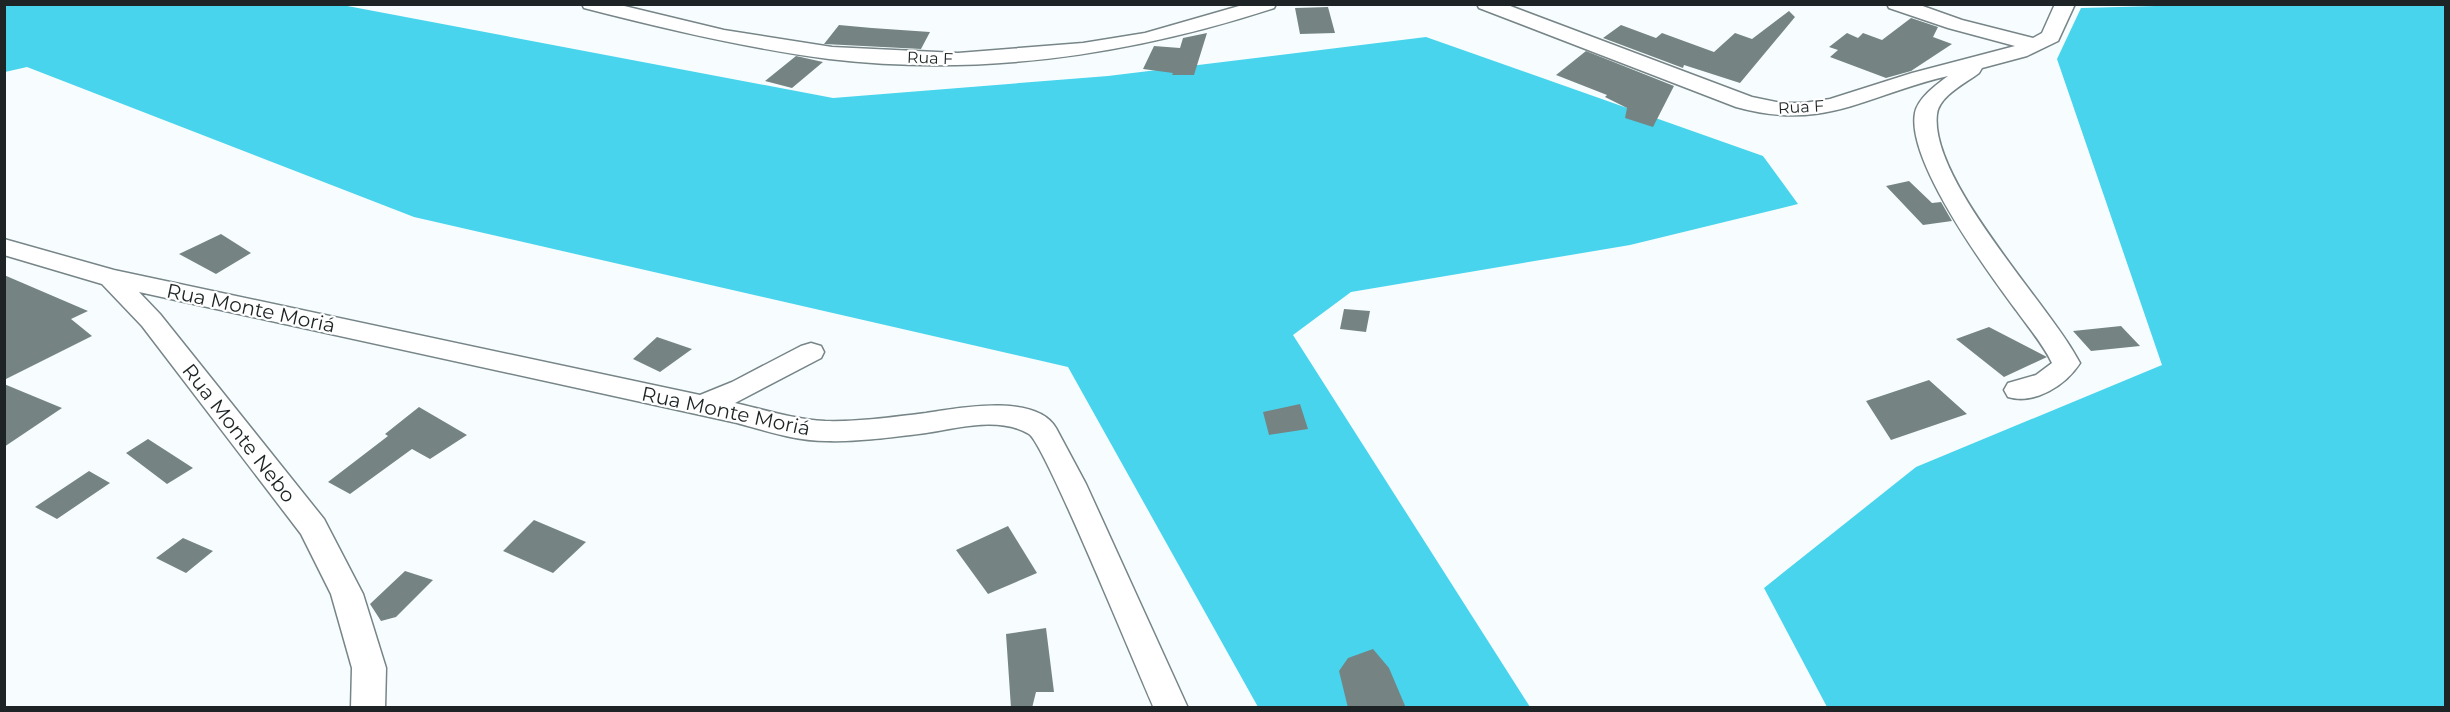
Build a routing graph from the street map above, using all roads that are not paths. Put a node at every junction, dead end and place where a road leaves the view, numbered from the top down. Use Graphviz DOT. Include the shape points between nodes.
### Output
graph roads {
  1 [pos="591,4"];
  2 [pos="1267,4"];
  3 [pos="1486,4"];
  4 [pos="1896,4"];
  5 [pos="2065,4"];
  6 [pos="2037,45"];
  7 [pos="1980,62"];
  8 [pos="4,247"];
  9 [pos="111,278"];
  10 [pos="811,352"];
  11 [pos="2018,390"];
  12 [pos="702,405"];
  13 [pos="368,708"];
  14 [pos="1171,708"];
  1 -- 2 [label="street, Rua F" via="768,44 851,54 948,59 1048,55 1130,44"];
  3 -- 7 [label="street, Rua F" via="1744,102 1781,110 1853,101 1872,91"];
  4 -- 6 [label="street" via="1946,22"];
  5 -- 6 [label="street, Rua F" via="2051,37"];
  6 -- 7 [label="street, Rua F" via="2012,56"];
  7 -- 11 [label="street" via="1935,98 1925,116 1926,129 1960,211 2066,363 2053,379"];
  8 -- 9 [label="street"];
  9 -- 12 [label="street, Rua Monte Moriá"];
  9 -- 13 [label="street, Rua Monte Nebo" via="151,320 313,527 347,594 369,668"];
  10 -- 12 [label="street" via="742,389"];
  12 -- 14 [label="street, Rua Monte Moriá" via="784,426 826,431 976,415 1014,416 1042,428"];
}
